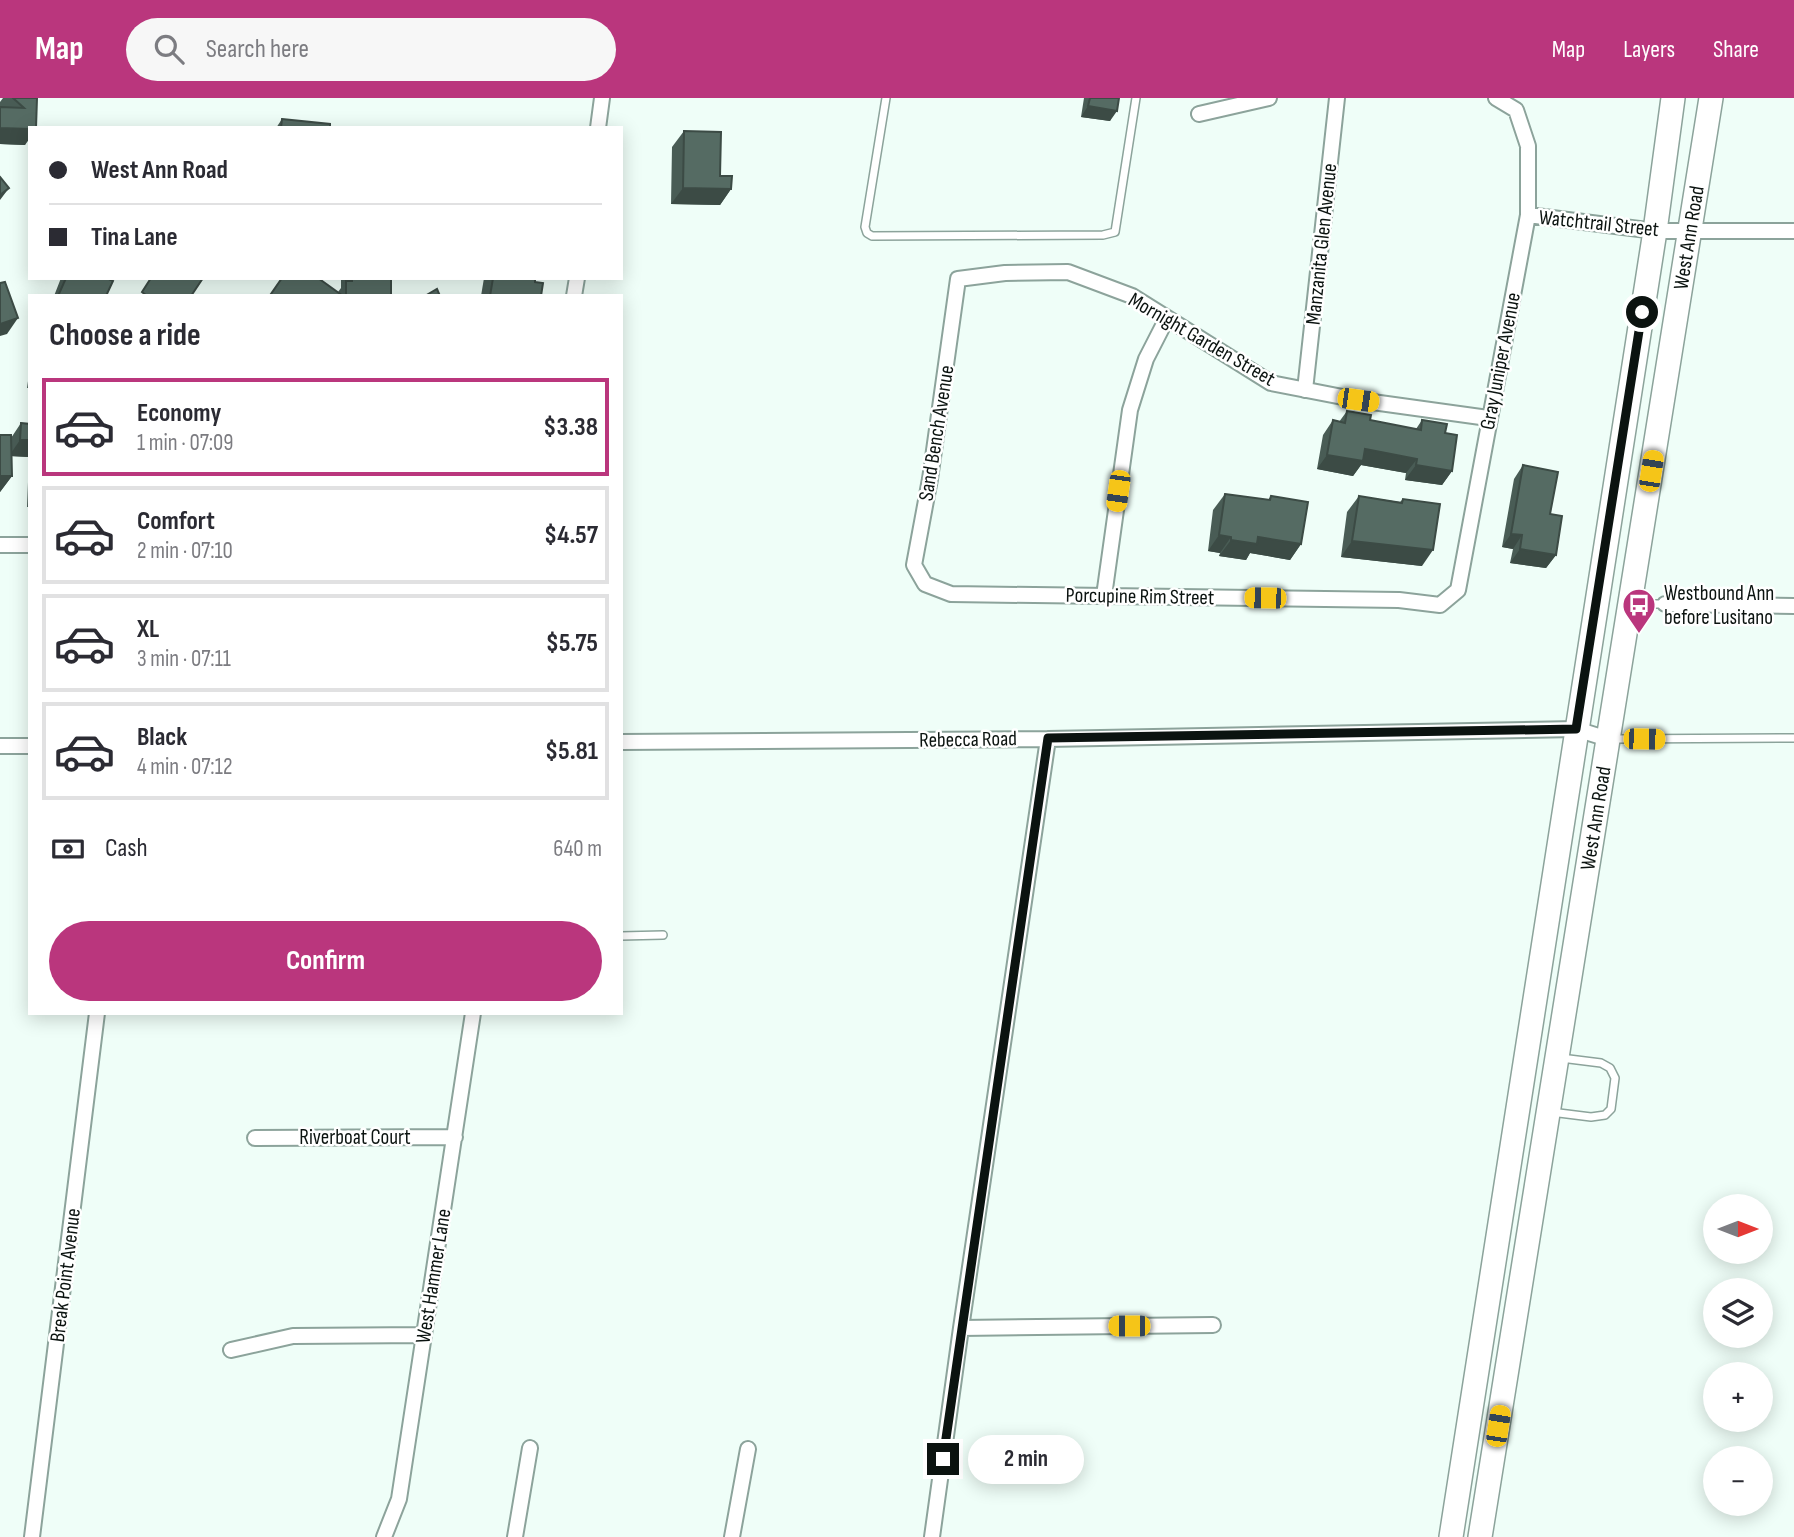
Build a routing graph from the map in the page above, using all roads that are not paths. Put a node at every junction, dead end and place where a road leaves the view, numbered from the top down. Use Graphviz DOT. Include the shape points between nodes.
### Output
graph roads {
  1 [pos="602,98"];
  2 [pos="886,98"];
  3 [pos="1136,98"];
  4 [pos="1269,98"];
  5 [pos="1337,98"];
  6 [pos="1496,98"];
  7 [pos="1673,98"];
  8 [pos="1711,98"];
  9 [pos="1199,114"];
  10 [pos="598,126"];
  11 [pos="1528,215"];
  12 [pos="1671,231"];
  13 [pos="1794,231"];
  14 [pos="958,279"];
  15 [pos="1167,318"];
  16 [pos="1305,390"];
  17 [pos="1488,418"];
  18 [pos="0,545"];
  19 [pos="28,545"];
  20 [pos="925,584"];
  21 [pos="1104,596"];
  22 [pos="1629,604"];
  23 [pos="1665,604"];
  24 [pos="1440,605"];
  25 [pos="1794,606"];
  26 [pos="1576,729"];
  27 [pos="1048,738"];
  28 [pos="1794,738"];
  29 [pos="1608,739"];
  30 [pos="623,742"];
  31 [pos="0,746"];
  32 [pos="28,746"];
  33 [pos="663,935"];
  34 [pos="623,936"];
  35 [pos="97,1015"];
  36 [pos="473,1015"];
  37 [pos="1556,1057"];
  38 [pos="1547,1112"];
  39 [pos="455,1137"];
  40 [pos="255,1138"];
  41 [pos="1502,1203"];
  42 [pos="1532,1205"];
  43 [pos="1213,1325"];
  44 [pos="961,1328"];
  45 [pos="424,1335"];
  46 [pos="231,1350"];
  47 [pos="530,1448"];
  48 [pos="748,1449"];
  49 [pos="32,1537"];
  50 [pos="384,1537"];
  51 [pos="515,1537"];
  52 [pos="732,1537"];
  53 [pos="932,1537"];
  54 [pos="1451,1537"];
  55 [pos="1480,1537"];
  1 -- 10 [label="street"];
  2 -- 3 [label="lane" via="865,228 872,236 1115,232"];
  4 -- 9 [label="street"];
  5 -- 16 [label="street, Manzanita Glen Avenue"];
  6 -- 11 [label="street, Gray Juniper Avenue" via="1516,110 1528,146"];
  7 -- 12 [label="main road, West Ann Road"];
  8 -- 12 [label="main road, West Ann Road"];
  11 -- 12 [label="street, Watchtrail Street"];
  11 -- 17 [label="street, Gray Juniper Avenue"];
  12 -- 13 [label="street, Watchtrail Street"];
  12 -- 22 [label="main road, West Ann Road"];
  12 -- 26 [label="main road, West Ann Road"];
  14 -- 15 [label="street, Mornight Garden Street" via="1068,272 1132,296"];
  14 -- 20 [label="street, Sand Bench Avenue" via="914,565"];
  15 -- 16 [label="street, Mornight Garden Street" via="1271,383"];
  15 -- 21 [label="street" via="1146,359 1130,410"];
  16 -- 17 [label="street, Mornight Garden Street"];
  17 -- 24 [label="street, Gray Juniper Avenue" via="1458,590"];
  18 -- 19 [label="street"];
  20 -- 21 [label="street, Porcupine Rim Street" via="951,594"];
  21 -- 24 [label="street, Porcupine Rim Street" via="1399,600"];
  22 -- 23 [label="lane"];
  22 -- 29 [label="main road, West Ann Road"];
  23 -- 25 [label="street"];
  26 -- 27 [label="street, Rebecca Road"];
  26 -- 29 [label="street, Rebecca Road"];
  26 -- 41 [label="main road, West Ann Road"];
  27 -- 30 [label="street, Rebecca Road"];
  27 -- 44 [label="street"];
  28 -- 29 [label="lane"];
  29 -- 37 [label="main road, West Ann Road"];
  31 -- 32 [label="street"];
  33 -- 34 [label="lane"];
  35 -- 49 [label="street, Break Point Avenue"];
  36 -- 39 [label="street, West Hammer Lane"];
  37 -- 38 [label="main road, West Ann Road"];
  37 -- 38 [label="lane" via="1610,1068 1615,1078 1611,1109 1591,1117"];
  38 -- 42 [label="main road, West Ann Road"];
  39 -- 40 [label="street, Riverboat Court"];
  39 -- 45 [label="street, West Hammer Lane"];
  41 -- 42 [label="main road"];
  41 -- 54 [label="main road, West Ann Road"];
  42 -- 55 [label="main road, West Ann Road"];
  43 -- 44 [label="street"];
  44 -- 53 [label="street"];
  45 -- 46 [label="street" via="293,1336"];
  45 -- 50 [label="street, West Hammer Lane" via="399,1499"];
  47 -- 51 [label="street"];
  48 -- 52 [label="street"];
}
